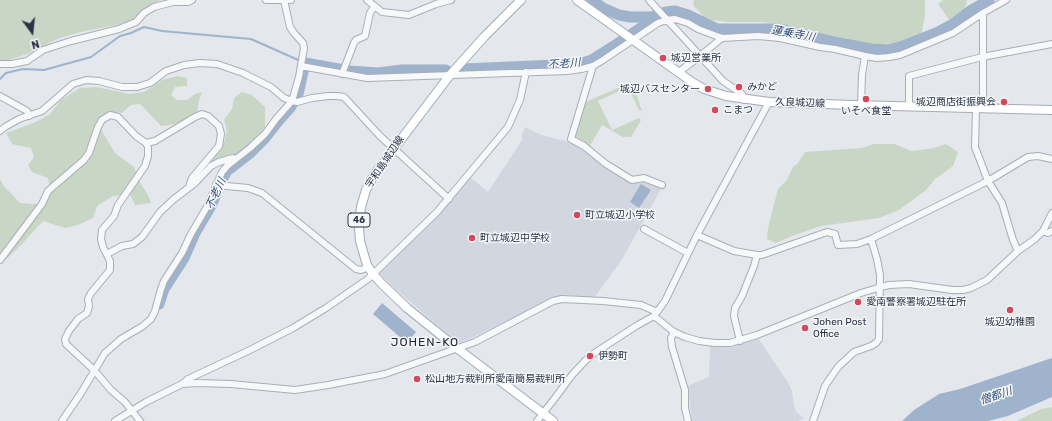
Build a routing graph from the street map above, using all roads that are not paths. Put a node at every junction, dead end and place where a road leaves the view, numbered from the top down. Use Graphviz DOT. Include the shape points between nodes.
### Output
graph roads {
  1 [pos="192,0"];
  2 [pos="266,0"];
  3 [pos="284,0"];
  4 [pos="291,0"];
  5 [pos="367,0"];
  6 [pos="451,0"];
  7 [pos="520,0"];
  8 [pos="577,0"];
  9 [pos="649,0"];
  10 [pos="1006,0"];
  11 [pos="374,7"];
  12 [pos="983,13"];
  13 [pos="666,20"];
  14 [pos="722,38"];
  15 [pos="632,40"];
  16 [pos="1052,44"];
  17 [pos="700,56"];
  18 [pos="865,56"];
  19 [pos="982,57"];
  20 [pos="0,64"];
  21 [pos="301,66"];
  22 [pos="594,66"];
  23 [pos="526,72"];
  24 [pos="679,72"];
  25 [pos="342,74"];
  26 [pos="450,75"];
  27 [pos="0,96"];
  28 [pos="744,100"];
  29 [pos="292,101"];
  30 [pos="769,102"];
  31 [pos="861,106"];
  32 [pos="909,107"];
  33 [pos="980,109"];
  34 [pos="1052,110"];
  35 [pos="29,116"];
  36 [pos="0,131"];
  37 [pos="146,143"];
  38 [pos="393,148"];
  39 [pos="236,159"];
  40 [pos="1052,159"];
  41 [pos="988,182"];
  42 [pos="216,185"];
  43 [pos="662,185"];
  44 [pos="189,187"];
  45 [pos="449,199"];
  46 [pos="1052,213"];
  47 [pos="644,229"];
  48 [pos="1043,231"];
  49 [pos="1052,231"];
  50 [pos="697,235"];
  51 [pos="871,238"];
  52 [pos="1018,251"];
  53 [pos="688,253"];
  54 [pos="107,254"];
  55 [pos="757,255"];
  56 [pos="0,260"];
  57 [pos="371,271"];
  58 [pos="881,287"];
  59 [pos="655,314"];
  60 [pos="674,332"];
  61 [pos="740,341"];
  62 [pos="458,349"];
  63 [pos="94,370"];
  64 [pos="182,384"];
  65 [pos="132,411"];
  66 [pos="544,413"];
  67 [pos="62,421"];
  68 [pos="115,421"];
  69 [pos="140,421"];
  70 [pos="537,421"];
  71 [pos="553,421"];
  72 [pos="688,421"];
  73 [pos="813,421"];
  1 -- 20 [label="street" via="154,7 136,22 42,50 27,61"];
  2 -- 3 [label="street"];
  3 -- 4 [label="street"];
  3 -- 21 [label="street" via="290,27 304,43"];
  5 -- 11 [label="street"];
  6 -- 11 [label="street" via="409,15 382,12"];
  7 -- 26 [label="main road, 宇和島城辺線 / 46"];
  8 -- 15 [label="main road, 久良城辺線"];
  9 -- 13 [label="street"];
  10 -- 12 [label="street"];
  11 -- 25 [label="street" via="370,13 365,36 354,43"];
  12 -- 18 [label="street" via="953,33 900,55 877,58"];
  12 -- 19 [label="street"];
  13 -- 14 [label="street" via="675,19 688,23"];
  13 -- 15 [label="street"];
  13 -- 17 [label="street"];
  14 -- 17 [label="street"];
  14 -- 18 [label="street" via="780,38"];
  15 -- 22 [label="street"];
  15 -- 24 [label="main road, 久良城辺線"];
  16 -- 19 [label="street"];
  17 -- 24 [label="street"];
  17 -- 28 [label="street" via="723,81 742,94"];
  18 -- 31 [label="street"];
  19 -- 32 [label="street" via="909,76"];
  19 -- 33 [label="street"];
  21 -- 25 [label="street"];
  21 -- 29 [label="street"];
  22 -- 23 [label="street" via="568,71"];
  22 -- 43 [label="street" via="571,139 632,180 644,178"];
  23 -- 26 [label="street"];
  23 -- 45 [label="street" via="520,100 508,127"];
  24 -- 28 [label="main road, 久良城辺線" via="704,89"];
  25 -- 26 [label="street" via="367,78"];
  26 -- 38 [label="main road, 宇和島城辺線 / 46"];
  27 -- 35 [label="street" via="27,111"];
  28 -- 30 [label="main road, 久良城辺線"];
  29 -- 35 [label="street" via="243,73 217,64 200,63 166,71 137,87 122,87 86,80 73,84 42,111"];
  29 -- 38 [label="street" via="328,96 344,97"];
  29 -- 39 [label="street" via="265,134"];
  30 -- 31 [label="main road, 久良城辺線"];
  30 -- 50 [label="street"];
  31 -- 32 [label="main road, 久良城辺線"];
  32 -- 33 [label="main road, 久良城辺線"];
  33 -- 34 [label="main road, 久良城辺線"];
  33 -- 41 [label="street" via="975,147"];
  35 -- 36 [label="street"];
  37 -- 44 [label="street" via="156,141 202,114 219,126 221,134 218,146 192,178"];
  37 -- 54 [label="street" via="148,156 145,166 118,205 114,216 102,230 101,239"];
  37 -- 56 [label="street" via="118,117 110,115 102,120 89,154 48,191 42,204"];
  38 -- 45 [label="street"];
  38 -- 57 [label="main road, 宇和島城辺線 / 46" via="374,175 361,207 360,234"];
  39 -- 42 [label="street" via="222,172"];
  39 -- 44 [label="street" via="211,166"];
  40 -- 41 [label="street" via="1028,157"];
  41 -- 51 [label="street"];
  41 -- 52 [label="street" via="1002,203"];
  42 -- 57 [label="street" via="248,188 262,193 356,268"];
  42 -- 63 [label="street" via="208,205 164,281 151,319 105,353"];
  44 -- 54 [label="street" via="160,212 142,237 133,244 122,246"];
  45 -- 57 [label="street"];
  46 -- 48 [label="street"];
  47 -- 53 [label="street"];
  48 -- 49 [label="street"];
  48 -- 52 [label="street"];
  50 -- 53 [label="street"];
  50 -- 55 [label="street" via="734,251"];
  51 -- 55 [label="street" via="857,244 838,245 835,234 827,232"];
  51 -- 58 [label="street"];
  52 -- 58 [label="street" via="987,280 971,288 957,290 910,284"];
  53 -- 59 [label="street" via="665,301"];
  54 -- 63 [label="street" via="110,270 90,293 87,313 78,319 65,339 66,344"];
  55 -- 61 [label="street" via="735,308 734,316"];
  57 -- 62 [label="main road, 宇和島城辺線 / 46" via="407,308"];
  57 -- 64 [label="street" via="368,279 293,328 188,378"];
  58 -- 61 [label="street"];
  58 -- 73 [label="street" via="879,339 871,346 854,352 838,367 825,386"];
  59 -- 60 [label="street"];
  59 -- 62 [label="street" via="641,306 562,299 553,301"];
  59 -- 66 [label="street" via="590,357 572,375"];
  60 -- 61 [label="street" via="715,344"];
  60 -- 72 [label="street" via="671,338 672,347 685,390"];
  62 -- 64 [label="street" via="385,374 295,390 231,384"];
  62 -- 66 [label="main road, 宇和島城辺線 / 46"];
  63 -- 65 [label="street"];
  63 -- 67 [label="street"];
  64 -- 65 [label="street"];
  65 -- 68 [label="street"];
  65 -- 69 [label="street"];
  66 -- 70 [label="street"];
  66 -- 71 [label="main road, 宇和島城辺線 / 46"];
}
